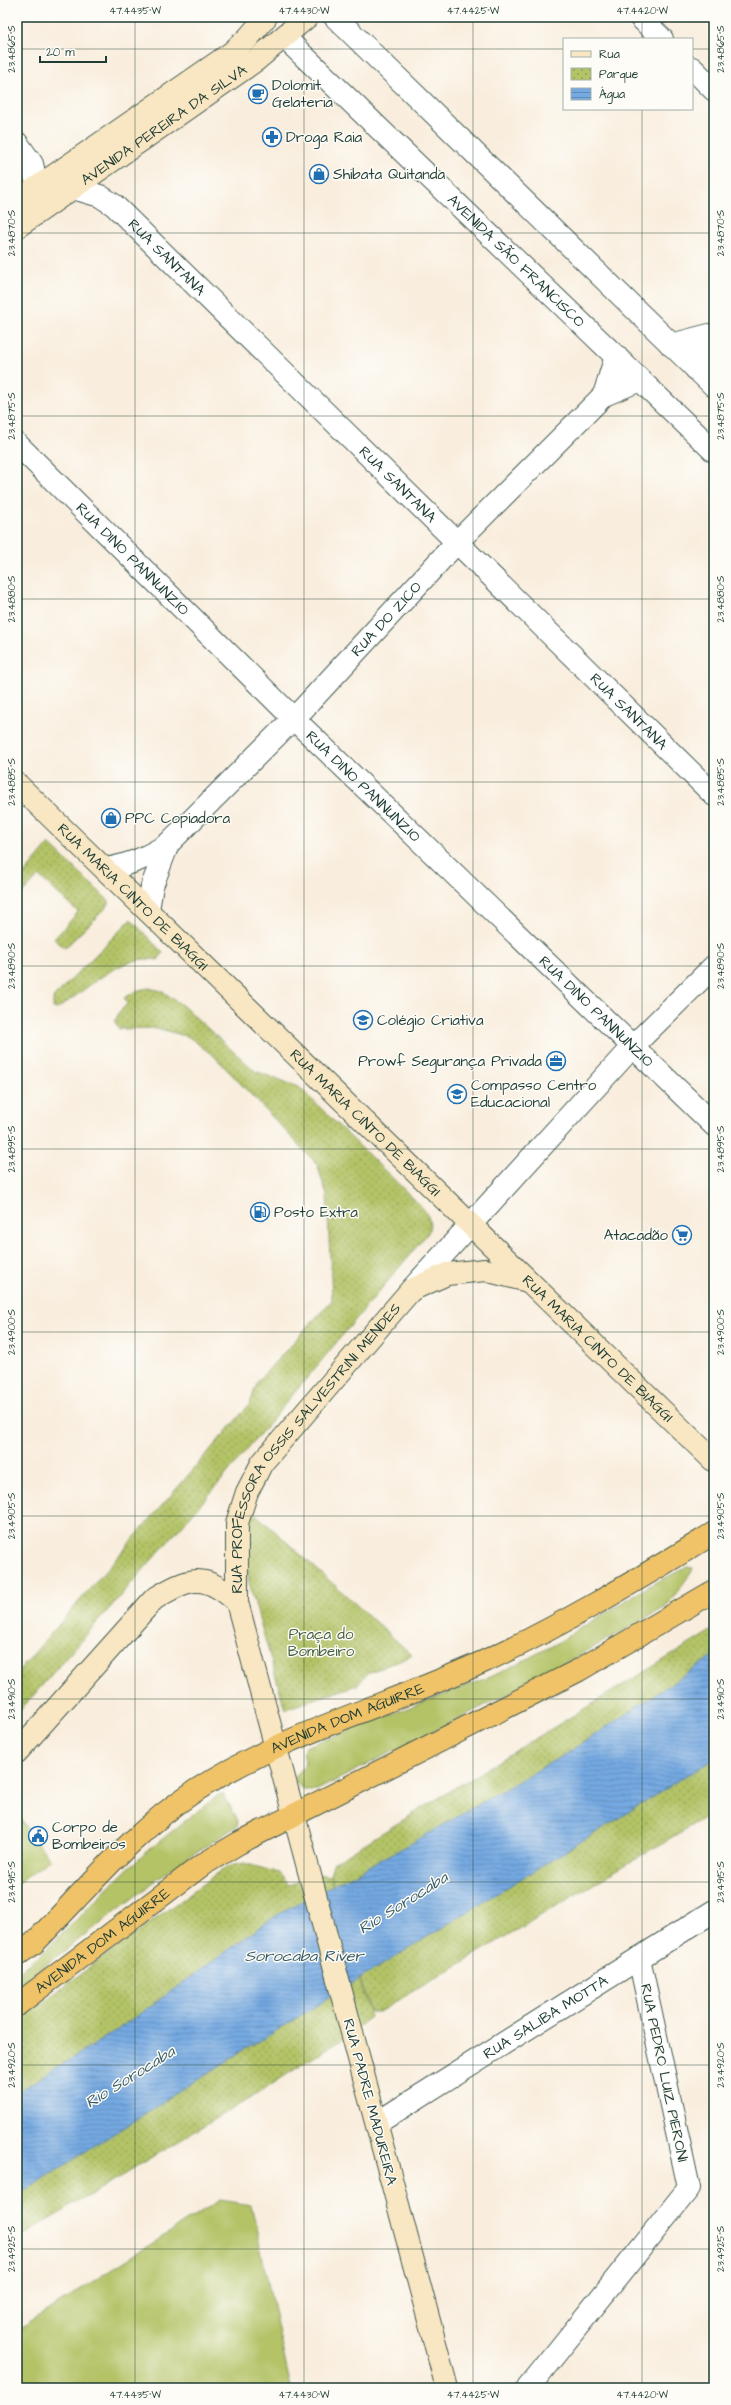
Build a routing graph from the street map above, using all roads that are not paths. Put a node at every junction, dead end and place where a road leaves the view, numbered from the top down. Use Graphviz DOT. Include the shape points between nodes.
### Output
graph roads {
  1 [pos="307,17"];
  2 [pos="335,17"];
  3 [pos="640,17"];
  4 [pos="264,18"];
  5 [pos="284,38"];
  6 [pos="661,38"];
  7 [pos="693,69"];
  8 [pos="714,90"];
  9 [pos="17,143"];
  10 [pos="37,186"];
  11 [pos="73,188"];
  12 [pos="17,201"];
  13 [pos="17,227"];
  14 [pos="712,332"];
  15 [pos="671,345"];
  16 [pos="616,356"];
  17 [pos="696,369"];
  18 [pos="640,380"];
  19 [pos="714,386"];
  20 [pos="604,395"];
  21 [pos="17,444"];
  22 [pos="714,451"];
  23 [pos="456,543"];
  24 [pos="294,719"];
  25 [pos="17,784"];
  26 [pos="714,795"];
  27 [pos="168,844"];
  28 [pos="105,869"];
  29 [pos="148,910"];
  30 [pos="714,966"];
  31 [pos="633,1046"];
  32 [pos="714,1125"];
  33 [pos="471,1225"];
  34 [pos="528,1281"];
  35 [pos="411,1290"];
  36 [pos="714,1461"];
  37 [pos="714,1533"];
  38 [pos="714,1591"];
  39 [pos="237,1602"];
  40 [pos="275,1747"];
  41 [pos="17,1752"];
  42 [pos="293,1816"];
  43 [pos="714,1911"];
  44 [pos="17,1955"];
  45 [pos="638,1958"];
  46 [pos="17,2005"];
  47 [pos="376,2123"];
  48 [pos="446,2388"];
  49 [pos="528,2388"];
  1 -- 5 [label="main road, AVENIDA PEREIRA DA SILVA"];
  2 -- 15 [label="street"];
  3 -- 6 [label="street"];
  4 -- 5 [label="main road"];
  4 -- 10 [label="main road, AVENIDA PEREIRA DA SILVA" via="232,53"];
  5 -- 11 [label="main road, AVENIDA PEREIRA DA SILVA"];
  5 -- 16 [label="street, AVENIDA SÃO FRANCISCO"];
  7 -- 8 [label="street"];
  9 -- 10 [label="street" via="32,164"];
  10 -- 12 [label="main road, AVENIDA PEREIRA DA SILVA"];
  11 -- 13 [label="main road, AVENIDA PEREIRA DA SILVA"];
  11 -- 23 [label="street, RUA SANTANA" via="100,196 114,205"];
  14 -- 15 [label="street"];
  14 -- 17 [label="street"];
  15 -- 17 [label="street"];
  16 -- 18 [label="street, AVENIDA SÃO FRANCISCO"];
  16 -- 20 [label="street, RUA DO ZICO"];
  17 -- 19 [label="street"];
  18 -- 20 [label="street, RUA DO ZICO"];
  18 -- 22 [label="street, AVENIDA SÃO FRANCISCO"];
  20 -- 23 [label="street, RUA DO ZICO"];
  21 -- 24 [label="street, RUA DINO PANNUNZIO"];
  23 -- 24 [label="street, RUA DO ZICO"];
  23 -- 26 [label="street, RUA SANTANA"];
  24 -- 27 [label="street, RUA DO ZICO"];
  24 -- 31 [label="street, RUA DINO PANNUNZIO"];
  25 -- 28 [label="main road, RUA MARIA CINTO DE BIAGGI"];
  27 -- 28 [label="street, RUA DO ZICO" via="147,858 126,866"];
  27 -- 29 [label="street, RUA DO ZICO" via="152,886"];
  28 -- 29 [label="main road, RUA MARIA CINTO DE BIAGGI"];
  29 -- 33 [label="main road, RUA MARIA CINTO DE BIAGGI"];
  30 -- 31 [label="street, RUA PROFESSORA OSSIS SALVESTRINI MENDES"];
  31 -- 32 [label="street, RUA DINO PANNUNZIO"];
  31 -- 33 [label="street, RUA PROFESSORA OSSIS SALVESTRINI MENDES"];
  33 -- 34 [label="main road, RUA MARIA CINTO DE BIAGGI"];
  33 -- 35 [label="street, RUA PROFESSORA OSSIS SALVESTRINI MENDES"];
  34 -- 35 [label="main road, RUA PROFESSORA OSSIS SALVESTRINI MENDES" via="485,1270 447,1274"];
  34 -- 36 [label="main road, RUA MARIA CINTO DE BIAGGI"];
  35 -- 39 [label="main road, RUA PROFESSORA OSSIS SALVESTRINI MENDES" via="262,1463 247,1492 237,1523"];
  37 -- 40 [label="highway, AVENIDA DOM AGUIRRE" via="544,1632 484,1661"];
  38 -- 42 [label="highway, AVENIDA DOM AGUIRRE" via="579,1670"];
  39 -- 40 [label="main road"];
  39 -- 41 [label="main road, RUA PROFESSORA OSSIS SALVESTRINI MENDES" via="219,1586 200,1580 176,1586 154,1599"];
  40 -- 42 [label="main road"];
  40 -- 44 [label="highway, AVENIDA DOM AGUIRRE" via="195,1792 136,1839 34,1943"];
  42 -- 46 [label="highway, AVENIDA DOM AGUIRRE" via="244,1840 202,1865"];
  42 -- 47 [label="main road, RUA PADRE MADUREIRA"];
  43 -- 45 [label="street, RUA SALIBA MOTTA"];
  45 -- 47 [label="street, RUA SALIBA MOTTA"];
  45 -- 49 [label="street, RUA PEDRO LUIZ PIERONI" via="689,2188"];
  47 -- 48 [label="main road, RUA PADRE MADUREIRA"];
}
